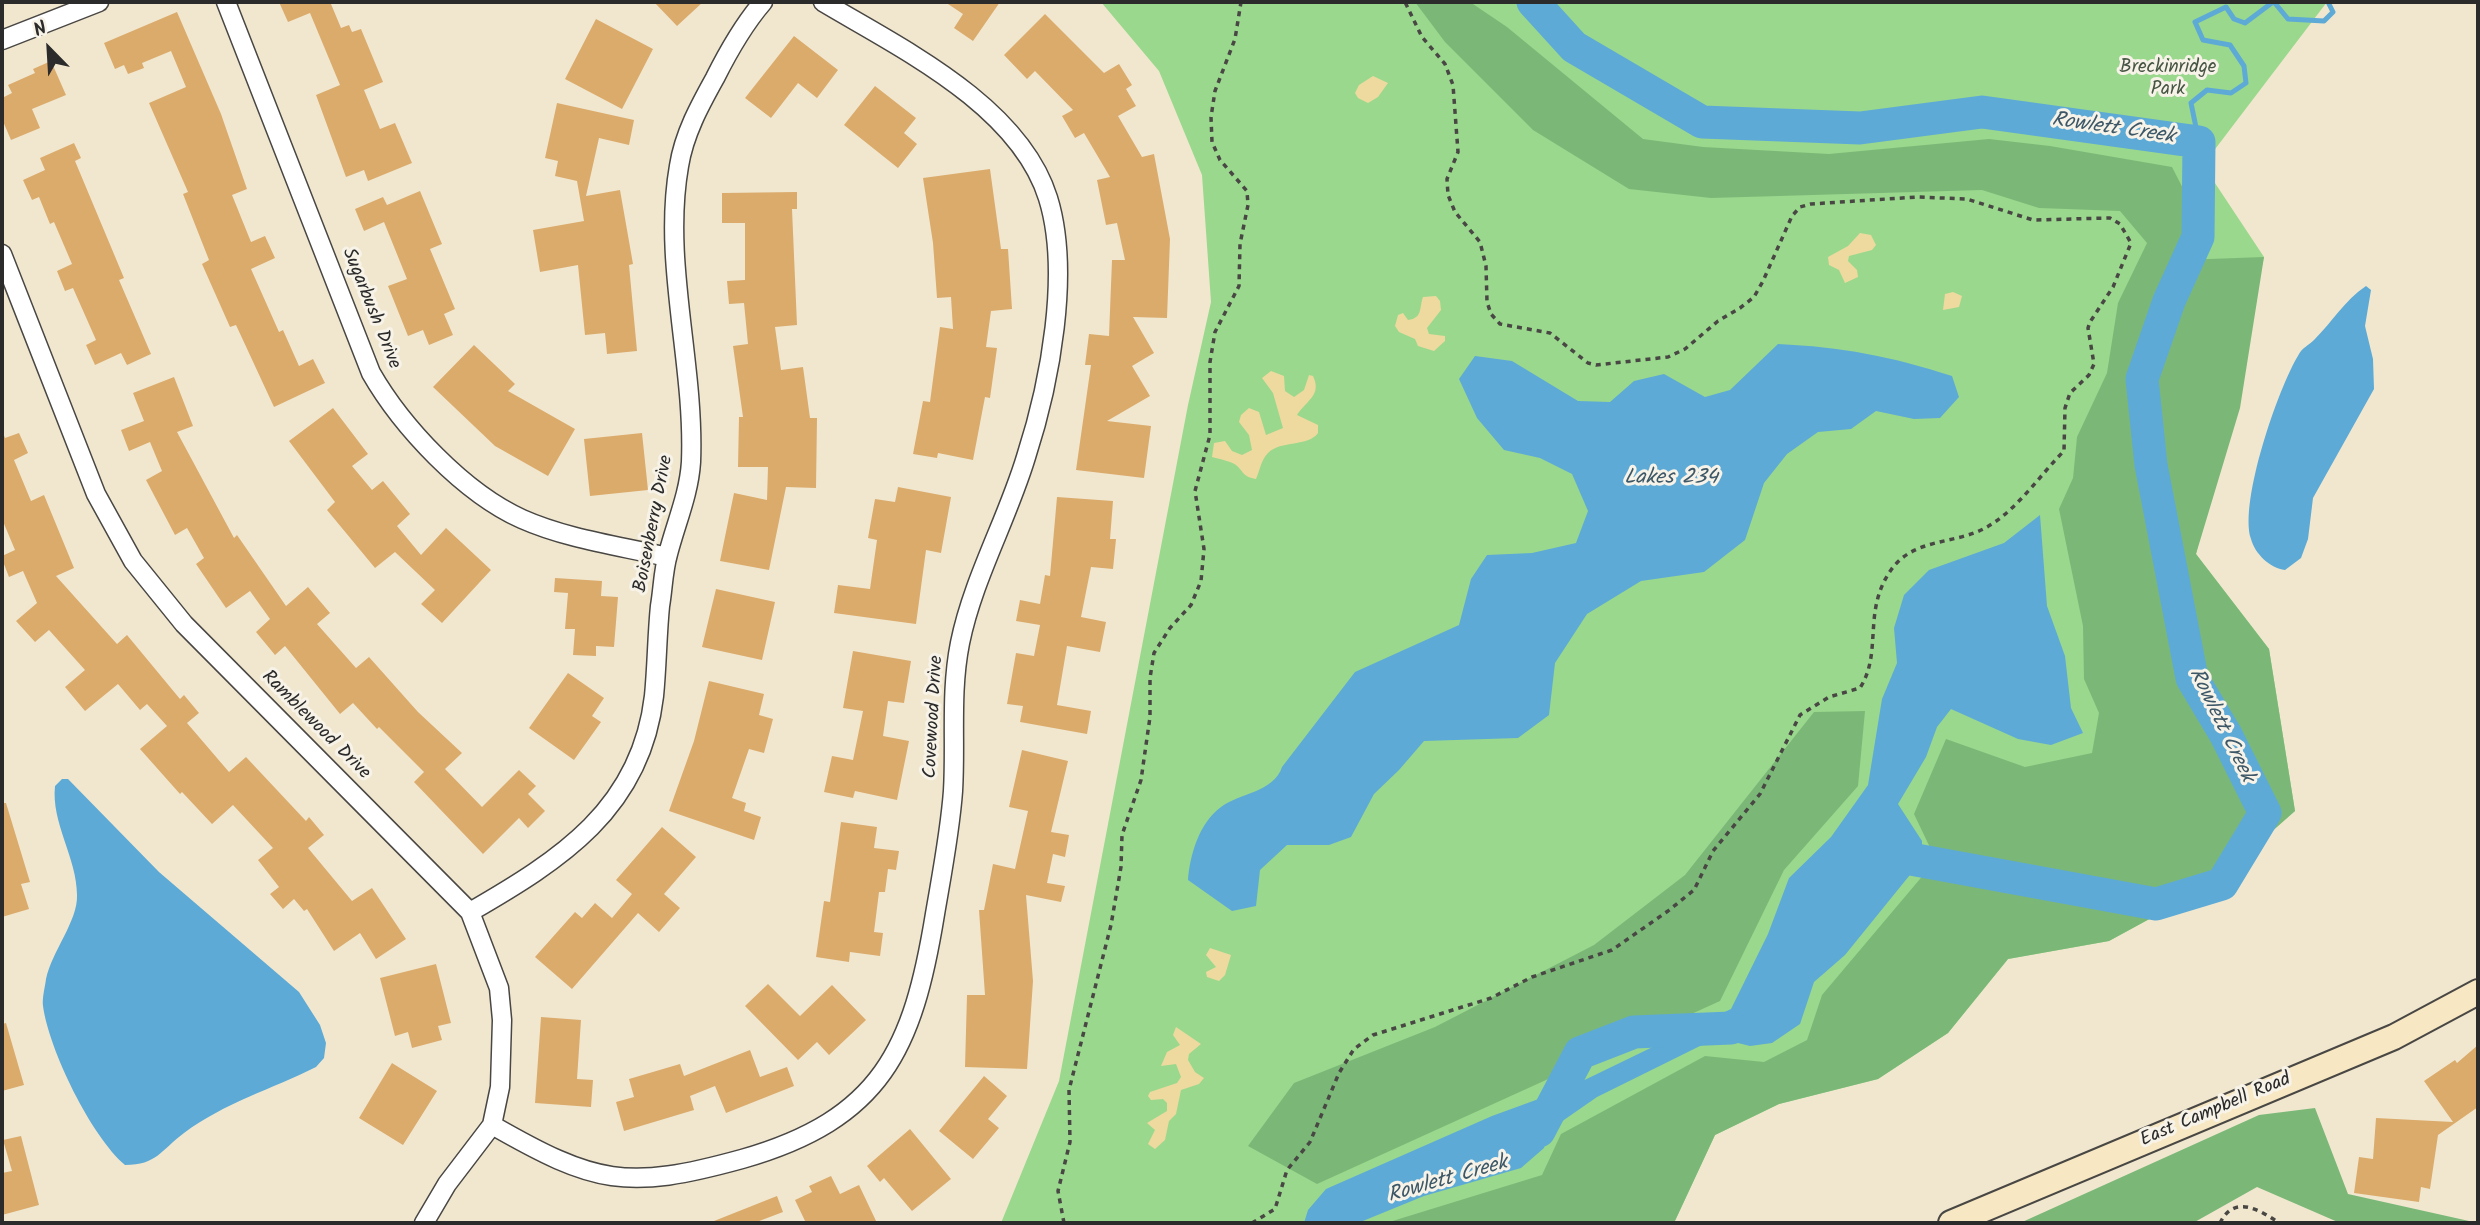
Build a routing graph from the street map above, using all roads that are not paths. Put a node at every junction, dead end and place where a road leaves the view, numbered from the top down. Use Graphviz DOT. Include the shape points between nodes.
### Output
graph roads {
  1 [pos="99,2"];
  2 [pos="226,2"];
  3 [pos="763,2"];
  4 [pos="822,2"];
  5 [pos="2,40"];
  6 [pos="2,254"];
  7 [pos="667,557"];
  8 [pos="470,912"];
  9 [pos="2478,992"];
  10 [pos="492,1125"];
  11 [pos="424,1223"];
  12 [pos="1951,1223"];
  1 -- 5 [label="street"];
  2 -- 7 [label="street, Sugarbush Drive" via="371,373 398,414 471,486 522,519"];
  3 -- 7 [label="street, Boisenberry Drive" via="716,75 694,118 679,163 674,206 688,366 690,465 686,496"];
  4 -- 10 [label="street, Covewood Drive" via="928,65 991,114 1033,164 1048,194 1058,238 1057,299 1027,457 968,611 959,647 953,790 930,949 916,1008 895,1056 841,1115 804,1136 685,1175 629,1179 594,1175 551,1158"];
  6 -- 8 [label="street, Ramblewood Drive" via="96,494 133,561 184,624"];
  7 -- 8 [label="street, Boisenberry Drive" via="654,697 632,773 602,817 572,846 533,876"];
  8 -- 10 [label="street, Ramblewood Drive" via="499,988 499,1087"];
  9 -- 12 [label="main road, East Campbell Road" via="2394,1037"];
  10 -- 11 [label="street, Ramblewood Drive"];
}
